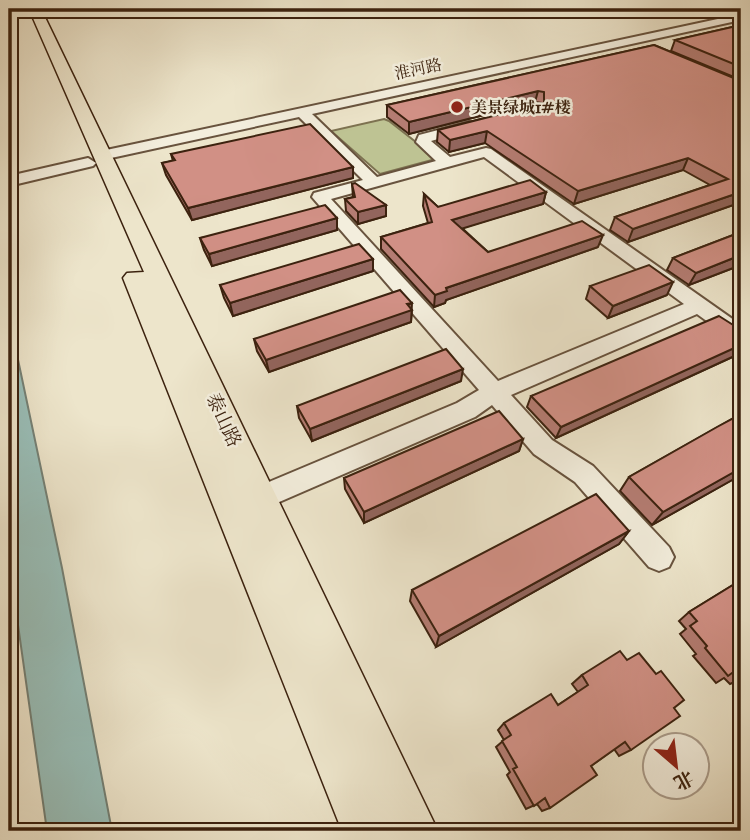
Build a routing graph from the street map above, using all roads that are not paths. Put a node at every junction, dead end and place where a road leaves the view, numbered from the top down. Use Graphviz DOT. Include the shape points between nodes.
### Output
graph roads {
  1 [pos="23,9"];
  2 [pos="34,9"];
  3 [pos="741,17"];
  4 [pos="632,41"];
  5 [pos="656,51"];
  6 [pos="302,112"];
  7 [pos="486,122"];
  8 [pos="95,159"];
  9 [pos="448,163"];
  10 [pos="9,181"];
  11 [pos="374,182"];
  12 [pos="700,305"];
  13 [pos="741,335"];
  14 [pos="494,392"];
  15 [pos="260,498"];
  16 [pos="659,557"];
  17 [pos="367,831"];
  18 [pos="413,831"];
  1 -- 8 [label="main road, 泰山路"];
  2 -- 8 [label="main road, 泰山路"];
  3 -- 4 [label="street, 淮河路"];
  4 -- 5 [label="street"];
  4 -- 6 [label="street, 淮河路"];
  6 -- 8 [label="street, 淮河路"];
  6 -- 11 [label="street"];
  7 -- 9 [label="street" via="424,138"];
  8 -- 10 [label="street, 淮河路"];
  8 -- 15 [label="main road, 泰山路"];
  8 -- 17 [label="main road, 泰山路"];
  9 -- 11 [label="street"];
  9 -- 12 [label="street" via="486,152 492,155"];
  11 -- 14 [label="street" via="320,197"];
  12 -- 13 [label="street"];
  12 -- 14 [label="street"];
  14 -- 15 [label="street" via="466,411"];
  14 -- 16 [label="street" via="543,447 584,474"];
  15 -- 18 [label="main road, 泰山路"];
}
